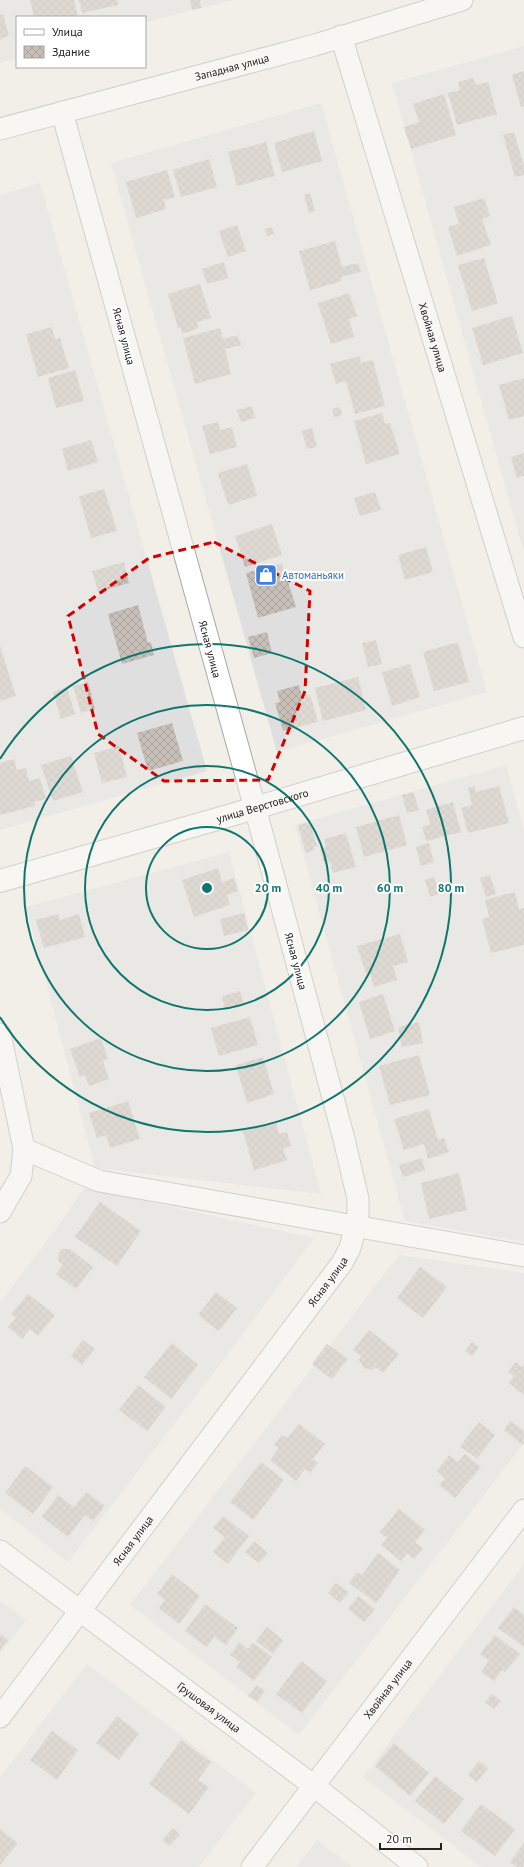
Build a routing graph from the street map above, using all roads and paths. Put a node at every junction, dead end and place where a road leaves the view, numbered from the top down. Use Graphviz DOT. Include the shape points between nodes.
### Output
graph roads {
  1 [pos="462,0"];
  2 [pos="341,36"];
  3 [pos="62,112"];
  4 [pos="0,129"];
  5 [pos="524,638"];
  6 [pos="524,728"];
  7 [pos="254,808"];
  8 [pos="0,881"];
  9 [pos="0,1034"];
  10 [pos="24,1149"];
  11 [pos="0,1212"];
  12 [pos="356,1227"];
  13 [pos="524,1256"];
  14 [pos="524,1510"];
  15 [pos="0,1551"];
  16 [pos="79,1612"];
  17 [pos="0,1717"];
  18 [pos="314,1786"];
  19 [pos="252,1867"];
  20 [pos="417,1867"];
  1 -- 2 [label="street, Западная улица"];
  2 -- 3 [label="street, Западная улица"];
  2 -- 5 [label="street, Хвойная улица"];
  3 -- 4 [label="street, Западная улица"];
  3 -- 7 [label="street, Ясная улица"];
  6 -- 7 [label="street, улица Верстовского"];
  7 -- 8 [label="street, улица Верстовского"];
  7 -- 12 [label="street, Ясная улица" via="346,1147 358,1199"];
  9 -- 10 [label="street"];
  10 -- 11 [label="street" via="21,1176"];
  10 -- 12 [label="street" via="99,1181"];
  12 -- 13 [label="street"];
  12 -- 16 [label="street, Ясная улица" via="350,1248 342,1263"];
  14 -- 18 [label="street, Хвойная улица"];
  15 -- 16 [label="street, Грушовая улица"];
  16 -- 17 [label="street, Ясная улица"];
  16 -- 18 [label="street, Грушовая улица"];
  18 -- 19 [label="street, Хвойная улица"];
  18 -- 20 [label="street, Грушовая улица"];
}
